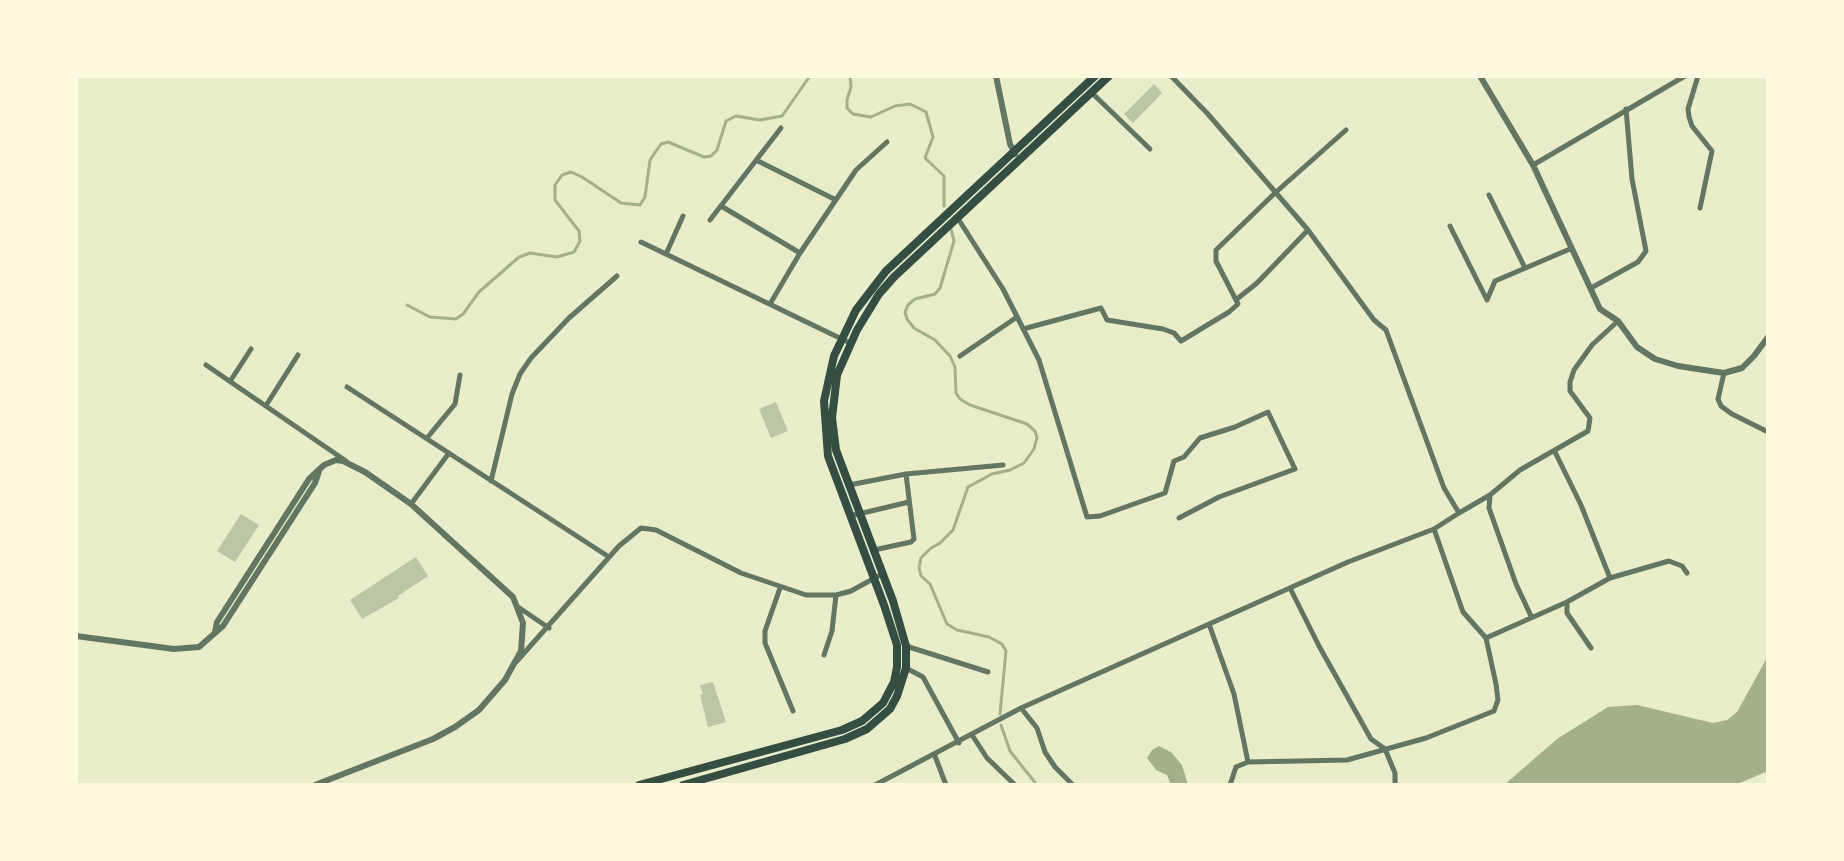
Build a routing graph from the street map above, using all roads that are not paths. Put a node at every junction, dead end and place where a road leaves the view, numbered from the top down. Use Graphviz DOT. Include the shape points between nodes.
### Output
graph roads {
  1 [pos="996,76"];
  2 [pos="1095,76"];
  3 [pos="1109,76"];
  4 [pos="1171,76"];
  5 [pos="1480,76"];
  6 [pos="1685,76"];
  7 [pos="1698,76"];
  8 [pos="1092,93"];
  9 [pos="1626,109"];
  10 [pos="781,128"];
  11 [pos="1346,130"];
  12 [pos="887,142"];
  13 [pos="1150,149"];
  14 [pos="1014,152"];
  15 [pos="756,160"];
  16 [pos="1020,160"];
  17 [pos="1533,165"];
  18 [pos="1275,193"];
  19 [pos="1489,195"];
  20 [pos="835,199"];
  21 [pos="721,206"];
  22 [pos="1700,208"];
  23 [pos="683,216"];
  24 [pos="957,217"];
  25 [pos="710,220"];
  26 [pos="1450,226"];
  27 [pos="1308,230"];
  28 [pos="641,242"];
  29 [pos="1570,249"];
  30 [pos="800,253"];
  31 [pos="666,254"];
  32 [pos="1525,268"];
  33 [pos="617,276"];
  34 [pos="1591,288"];
  35 [pos="1237,299"];
  36 [pos="770,304"];
  37 [pos="1017,317"];
  38 [pos="1618,321"];
  39 [pos="1023,329"];
  40 [pos="1768,337"];
  41 [pos="841,339"];
  42 [pos="850,343"];
  43 [pos="251,349"];
  44 [pos="298,355"];
  45 [pos="960,356"];
  46 [pos="206,365"];
  47 [pos="1724,373"];
  48 [pos="460,375"];
  49 [pos="231,380"];
  50 [pos="347,387"];
  51 [pos="267,404"];
  52 [pos="828,425"];
  53 [pos="1768,432"];
  54 [pos="427,438"];
  55 [pos="1555,452"];
  56 [pos="449,453"];
  57 [pos="351,463"];
  58 [pos="1003,465"];
  59 [pos="319,471"];
  60 [pos="906,474"];
  61 [pos="491,481"];
  62 [pos="848,486"];
  63 [pos="1490,495"];
  64 [pos="909,502"];
  65 [pos="411,504"];
  66 [pos="1459,513"];
  67 [pos="854,515"];
  68 [pos="1179,518"];
  69 [pos="1434,529"];
  70 [pos="873,550"];
  71 [pos="609,557"];
  72 [pos="1687,573"];
  73 [pos="878,576"];
  74 [pos="1610,578"];
  75 [pos="1290,587"];
  76 [pos="780,588"];
  77 [pos="836,595"];
  78 [pos="1567,602"];
  79 [pos="518,607"];
  80 [pos="1531,616"];
  81 [pos="1209,624"];
  82 [pos="549,628"];
  83 [pos="215,632"];
  84 [pos="76,636"];
  85 [pos="1486,638"];
  86 [pos="906,646"];
  87 [pos="1591,648"];
  88 [pos="824,655"];
  89 [pos="517,662"];
  90 [pos="906,668"];
  91 [pos="988,672"];
  92 [pos="1021,708"];
  93 [pos="793,711"];
  94 [pos="972,735"];
  95 [pos="959,743"];
  96 [pos="1385,749"];
  97 [pos="935,756"];
  98 [pos="1248,762"];
  99 [pos="709,766"];
  100 [pos="713,781"];
  101 [pos="315,785"];
  102 [pos="639,785"];
  103 [pos="683,785"];
  104 [pos="875,785"];
  105 [pos="946,785"];
  106 [pos="1015,785"];
  107 [pos="1073,785"];
  108 [pos="1230,785"];
  109 [pos="1395,785"];
  1 -- 14 [label="street"];
  2 -- 14 [label="main road"];
  3 -- 8 [label="main road"];
  4 -- 18 [label="street"];
  5 -- 17 [label="street"];
  6 -- 9 [label="street"];
  7 -- 22 [label="street" via="1689,117 1712,149"];
  8 -- 13 [label="street"];
  8 -- 16 [label="main road"];
  9 -- 17 [label="street"];
  9 -- 34 [label="street" via="1646,251 1638,262"];
  10 -- 15 [label="street"];
  11 -- 18 [label="street"];
  12 -- 20 [label="street" via="856,170"];
  14 -- 16 [label="street"];
  14 -- 41 [label="main road" via="886,271"];
  15 -- 20 [label="street"];
  15 -- 21 [label="street"];
  16 -- 24 [label="main road"];
  17 -- 29 [label="street"];
  18 -- 27 [label="street"];
  18 -- 35 [label="street" via="1216,250 1216,261"];
  19 -- 32 [label="street"];
  20 -- 30 [label="street"];
  21 -- 25 [label="street"];
  21 -- 30 [label="street"];
  23 -- 31 [label="street"];
  24 -- 37 [label="street"];
  24 -- 42 [label="main road" via="886,286"];
  26 -- 32 [label="street" via="1487,300 1495,281"];
  27 -- 35 [label="street"];
  27 -- 66 [label="street" via="1386,330 1444,488"];
  28 -- 31 [label="street"];
  29 -- 32 [label="street"];
  29 -- 34 [label="street"];
  30 -- 36 [label="street"];
  31 -- 36 [label="street"];
  33 -- 61 [label="street" via="569,318 520,374"];
  34 -- 38 [label="street" via="1600,309"];
  35 -- 39 [label="street" via="1229,312 1181,341 1163,329 1107,320 1101,308"];
  36 -- 41 [label="street"];
  37 -- 39 [label="street"];
  37 -- 45 [label="street"];
  38 -- 47 [label="street" via="1637,347 1655,359"];
  38 -- 55 [label="street" via="1592,345 1570,382 1570,391 1590,418 1588,431"];
  39 -- 68 [label="street" via="1052,397 1087,517 1165,493 1174,461 1200,438 1268,412 1295,469"];
  40 -- 47 [label="street" via="1742,368"];
  41 -- 42 [label="street"];
  41 -- 52 [label="main road" via="825,388"];
  42 -- 52 [label="main road" via="837,375"];
  43 -- 49 [label="street"];
  44 -- 51 [label="street"];
  46 -- 49 [label="street"];
  47 -- 53 [label="street" via="1721,406"];
  48 -- 54 [label="street" via="455,404"];
  49 -- 51 [label="street"];
  50 -- 54 [label="street"];
  51 -- 57 [label="street"];
  52 -- 62 [label="main road"];
  52 -- 67 [label="main road" via="828,456"];
  54 -- 56 [label="street"];
  55 -- 63 [label="street" via="1520,470"];
  55 -- 74 [label="street"];
  56 -- 61 [label="street"];
  56 -- 65 [label="street"];
  57 -- 59 [label="street" via="330,462"];
  57 -- 65 [label="street"];
  58 -- 60 [label="street"];
  59 -- 83 [label="street"];
  59 -- 83 [label="street" via="301,491"];
  60 -- 62 [label="street"];
  60 -- 64 [label="street"];
  61 -- 71 [label="street"];
  62 -- 67 [label="main road"];
  63 -- 66 [label="street"];
  63 -- 80 [label="street" via="1489,508"];
  64 -- 67 [label="street"];
  64 -- 70 [label="street" via="913,541"];
  65 -- 79 [label="street" via="500,583"];
  66 -- 69 [label="street"];
  67 -- 70 [label="main road"];
  67 -- 73 [label="main road"];
  69 -- 75 [label="street"];
  69 -- 85 [label="street" via="1463,612"];
  70 -- 73 [label="main road"];
  71 -- 76 [label="street" via="632,533 648,528"];
  71 -- 82 [label="street"];
  72 -- 74 [label="street" via="1669,561"];
  73 -- 77 [label="street"];
  73 -- 86 [label="main road"];
  73 -- 99 [label="main road" via="898,656 894,682 883,703 842,730"];
  74 -- 78 [label="street"];
  75 -- 81 [label="street"];
  75 -- 96 [label="street" via="1371,739"];
  76 -- 77 [label="street"];
  76 -- 93 [label="street" via="765,643"];
  77 -- 88 [label="street"];
  78 -- 80 [label="street"];
  78 -- 87 [label="street" via="1567,613"];
  79 -- 82 [label="street"];
  79 -- 89 [label="street" via="524,634"];
  80 -- 85 [label="street"];
  81 -- 92 [label="street"];
  81 -- 98 [label="street" via="1226,668"];
  82 -- 89 [label="street"];
  83 -- 84 [label="street" via="188,650"];
  85 -- 96 [label="street" via="1498,700 1494,711"];
  86 -- 90 [label="main road"];
  86 -- 91 [label="street"];
  89 -- 101 [label="street" via="490,699 455,727"];
  90 -- 95 [label="street" via="923,677"];
  90 -- 100 [label="main road" via="890,709 867,729"];
  92 -- 94 [label="street"];
  92 -- 107 [label="street" via="1055,767"];
  94 -- 95 [label="street"];
  94 -- 106 [label="street"];
  95 -- 97 [label="street"];
  96 -- 98 [label="street" via="1347,760"];
  96 -- 109 [label="street"];
  97 -- 104 [label="street"];
  97 -- 105 [label="street"];
  98 -- 108 [label="street" via="1236,767"];
  99 -- 100 [label="street"];
  99 -- 102 [label="main road"];
  100 -- 103 [label="main road"];
}
